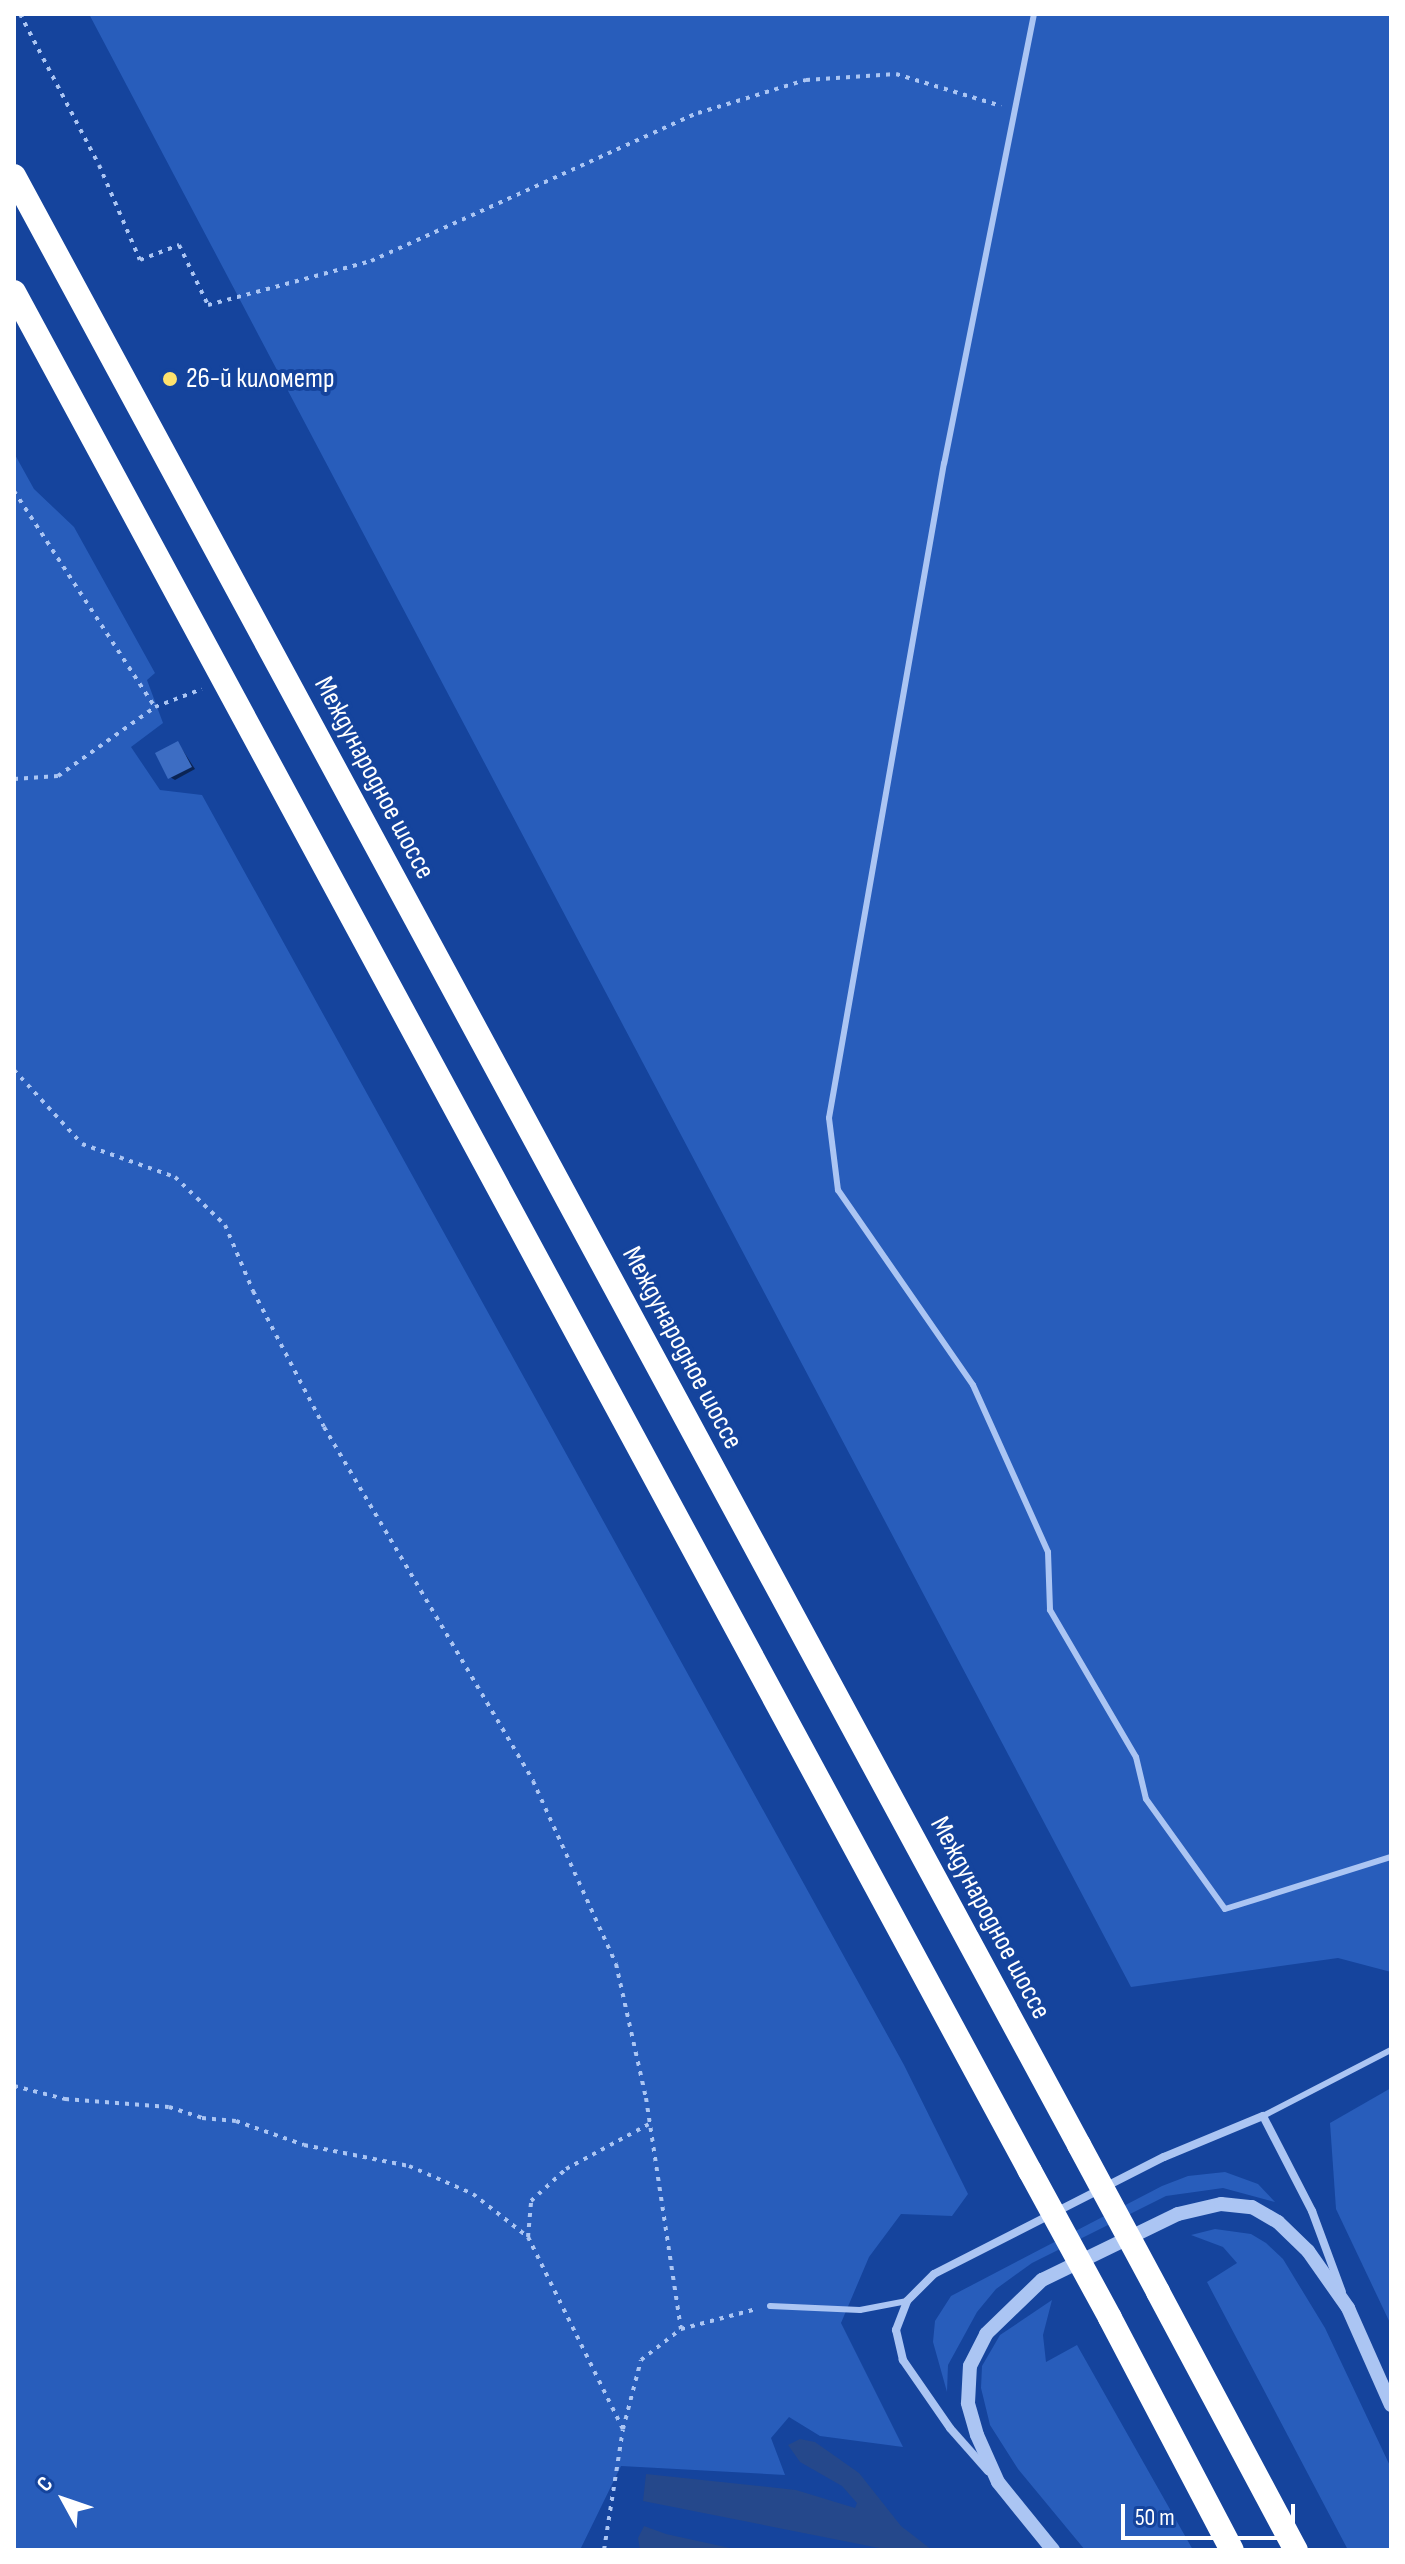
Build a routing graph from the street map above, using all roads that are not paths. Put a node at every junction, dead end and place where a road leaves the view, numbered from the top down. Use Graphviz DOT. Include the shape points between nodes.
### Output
graph roads {
  1 [pos="1034,14"];
  2 [pos="14,176"];
  3 [pos="14,292"];
  4 [pos="1391,1857"];
  5 [pos="1391,2050"];
  6 [pos="1263,2116"];
  7 [pos="907,2301"];
  8 [pos="770,2306"];
  9 [pos="1348,2308"];
  10 [pos="1391,2405"];
  11 [pos="998,2482"];
  12 [pos="1053,2550"];
  13 [pos="1232,2550"];
  14 [pos="1296,2550"];
  1 -- 4 [label="lane" via="944,463 829,1118 838,1190 973,1385 1048,1552 1050,1610 1136,1757 1146,1799 1225,1909"];
  2 -- 14 [label="highway, Международное шоссе, bridge"];
  3 -- 13 [label="highway, bridge"];
  5 -- 6 [label="lane"];
  6 -- 7 [label="street" via="1164,2157 934,2274"];
  6 -- 9 [label="street" via="1312,2211"];
  7 -- 8 [label="lane" via="860,2310"];
  7 -- 11 [label="street" via="896,2330 903,2360 950,2428"];
  9 -- 10 [label="street"];
  9 -- 11 [label="street" via="1308,2251 1278,2222 1252,2207 1178,2214 1042,2280 986,2334 970,2366 968,2403"];
  11 -- 12 [label="street"];
}
